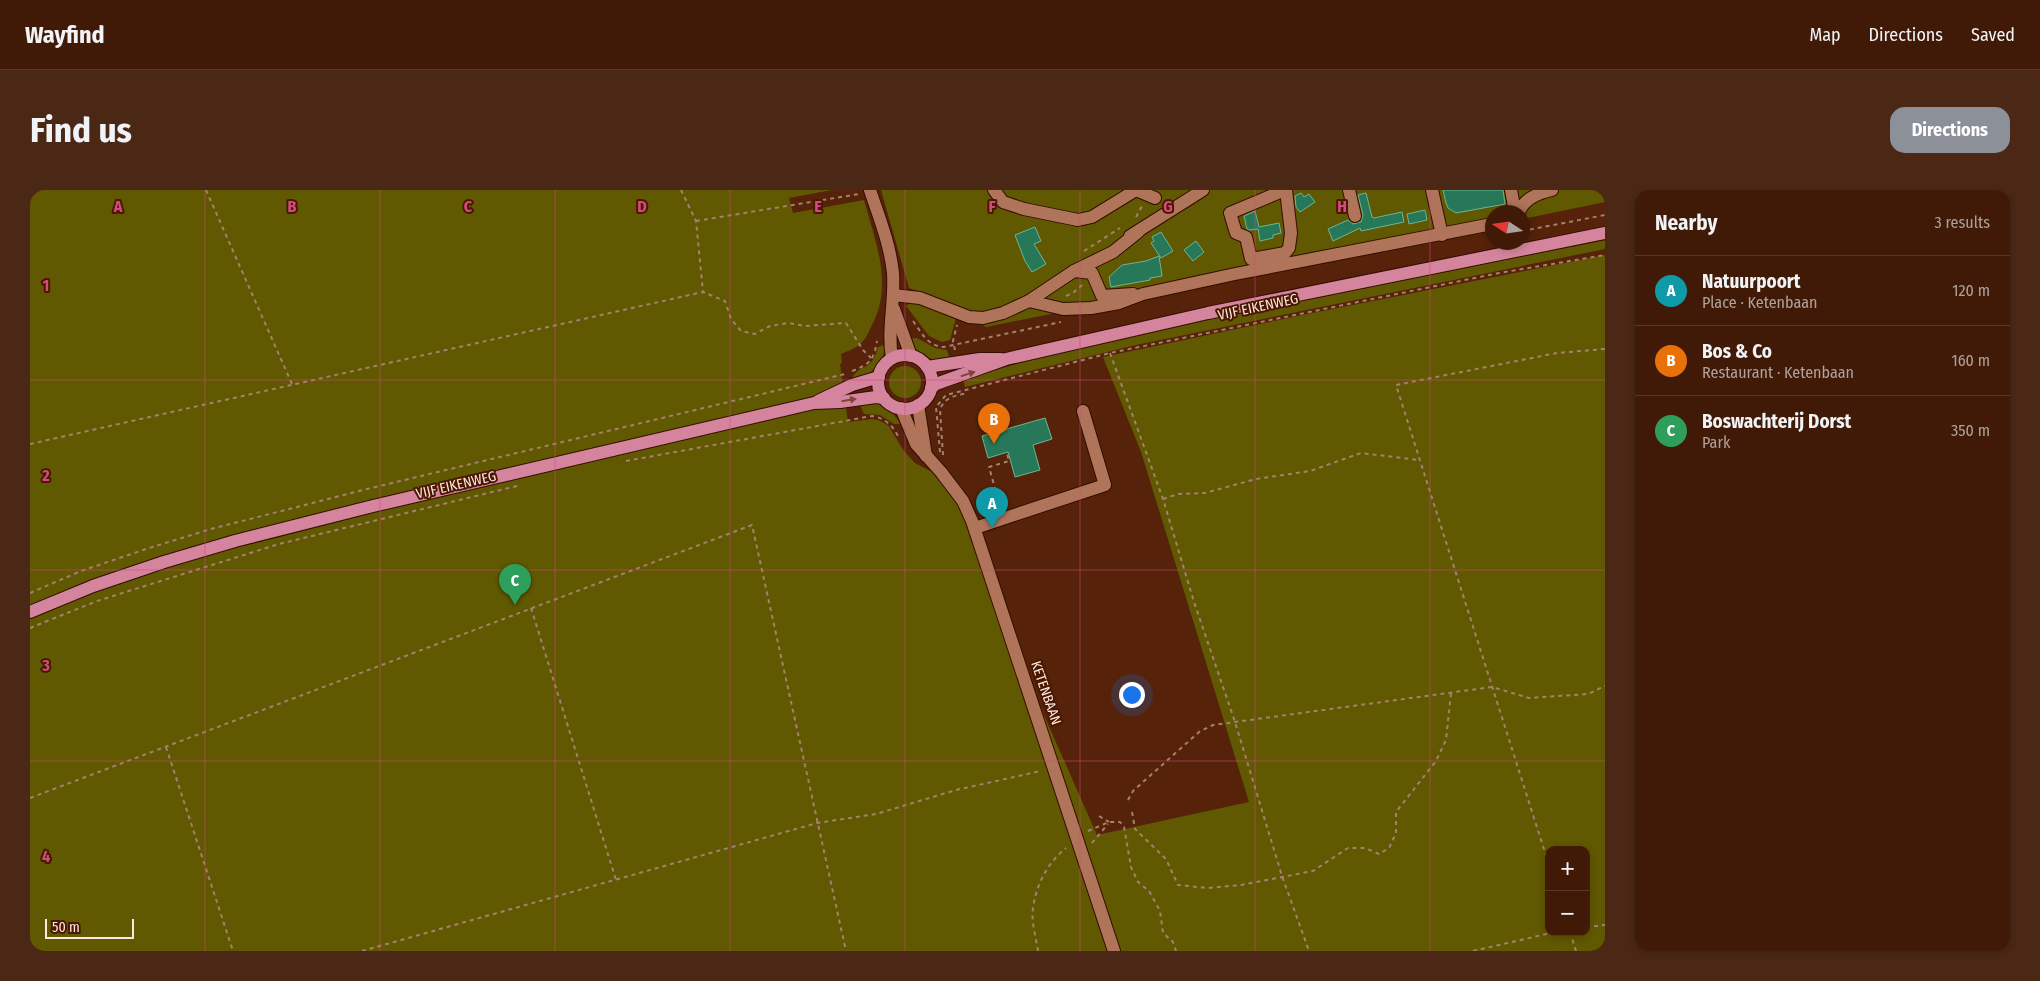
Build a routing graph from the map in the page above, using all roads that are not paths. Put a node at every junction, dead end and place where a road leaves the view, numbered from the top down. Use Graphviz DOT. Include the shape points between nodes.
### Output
graph roads {
  1 [pos="994,190"];
  2 [pos="1136,190"];
  3 [pos="1203,190"];
  4 [pos="1286,190"];
  5 [pos="1350,190"];
  6 [pos="1432,190"];
  7 [pos="1511,190"];
  8 [pos="1552,190"];
  9 [pos="871,191"];
  10 [pos="1155,198"];
  11 [pos="1513,205"];
  12 [pos="1522,205"];
  13 [pos="1355,216"];
  14 [pos="1485,226"];
  15 [pos="1605,233"];
  16 [pos="1442,235"];
  17 [pos="1084,270"];
  18 [pos="1143,294"];
  19 [pos="1102,296"];
  20 [pos="893,299"];
  21 [pos="1029,300"];
  22 [pos="1074,309"];
  23 [pos="911,356"];
  24 [pos="892,358"];
  25 [pos="1006,359"];
  26 [pos="927,367"];
  27 [pos="879,377"];
  28 [pos="931,388"];
  29 [pos="884,398"];
  30 [pos="814,403"];
  31 [pos="918,405"];
  32 [pos="901,408"];
  33 [pos="1083,411"];
  34 [pos="926,456"];
  35 [pos="975,528"];
  36 [pos="30,612"];
  37 [pos="1114,951"];
  1 -- 2 [label="street" via="1003,202 1078,220 1092,217"];
  2 -- 10 [label="street"];
  3 -- 17 [label="street"];
  4 -- 4 [label="street" via="1290,248 1285,253 1251,259 1246,237 1236,233 1230,214"];
  5 -- 13 [label="street"];
  6 -- 16 [label="street"];
  7 -- 11 [label="street"];
  8 -- 12 [label="street"];
  9 -- 20 [label="street" via="890,252"];
  14 -- 16 [label="street"];
  15 -- 25 [label="main road, VIJF EIKENWEG" via="1208,313"];
  16 -- 18 [label="street"];
  17 -- 19 [label="street"];
  17 -- 21 [label="street"];
  18 -- 19 [label="street"];
  18 -- 22 [label="street" via="1110,304"];
  19 -- 22 [label="street"];
  20 -- 21 [label="street" via="920,298 968,317 983,318 1003,313"];
  20 -- 23 [label="street"];
  20 -- 24 [label="street"];
  21 -- 22 [label="street"];
  23 -- 24 [label="main road"];
  23 -- 26 [label="main road"];
  24 -- 27 [label="main road" via="883,366"];
  25 -- 26 [label="main road, VIJF EIKENWEG" via="980,359"];
  28 -- 25 [label="main road, VIJF EIKENWEG, one-way"];
  26 -- 28 [label="main road"];
  27 -- 29 [label="main road" via="879,388"];
  27 -- 30 [label="main road, VIJF EIKENWEG" via="852,385"];
  28 -- 31 [label="main road"];
  30 -- 29 [label="main road, VIJF EIKENWEG, one-way"];
  29 -- 32 [label="main road"];
  30 -- 36 [label="main road, VIJF EIKENWEG" via="235,541 93,586"];
  31 -- 32 [label="main road"];
  31 -- 34 [label="street"];
  32 -- 34 [label="street, KETENBAAN" via="912,438"];
  33 -- 35 [label="street" via="1105,485"];
  34 -- 35 [label="street, KETENBAAN" via="963,501"];
  35 -- 37 [label="street, KETENBAAN"];
}
